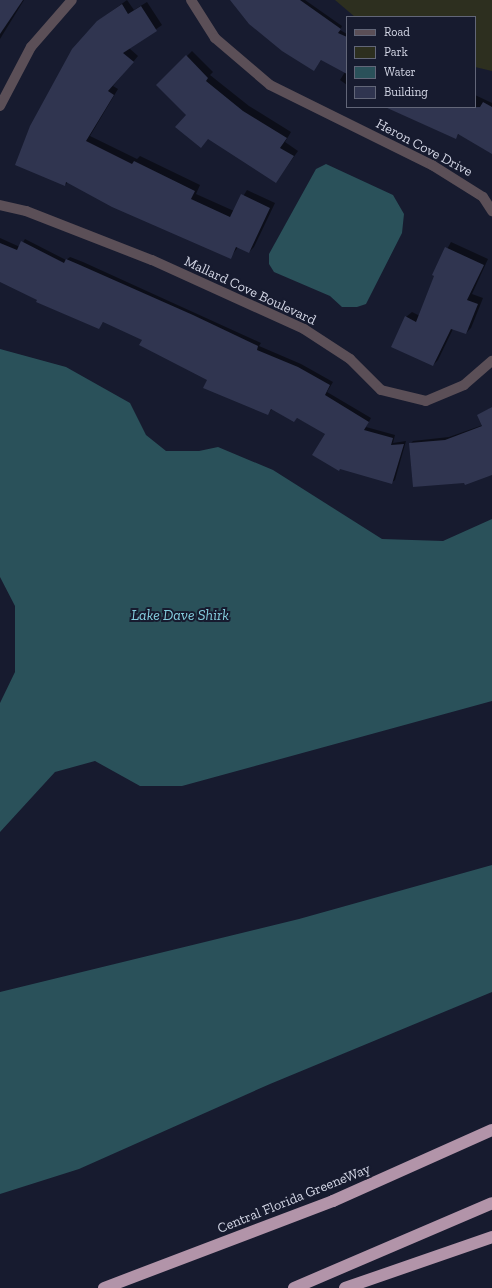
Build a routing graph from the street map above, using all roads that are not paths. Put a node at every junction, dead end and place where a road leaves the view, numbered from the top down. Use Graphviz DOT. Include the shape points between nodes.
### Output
graph roads {
  1 [pos="72,0"];
  2 [pos="191,0"];
  3 [pos="0,106"];
  4 [pos="0,205"];
  5 [pos="492,211"];
  6 [pos="492,361"];
  7 [pos="492,1130"];
  8 [pos="492,1203"];
  9 [pos="492,1237"];
  10 [pos="104,1288"];
  11 [pos="294,1288"];
  12 [pos="345,1288"];
  1 -- 3 [label="street" via="32,47"];
  2 -- 5 [label="street, Heron Cove Drive" via="215,38 270,85 432,165 483,197"];
  4 -- 6 [label="street, Mallard Cove Boulevard" via="26,211 152,260 304,329 350,359 381,390 426,401 464,385"];
  7 -- 10 [label="highway, Central Florida GreeneWay" via="319,1206"];
  8 -- 11 [label="highway"];
  9 -- 12 [label="highway"];
}
